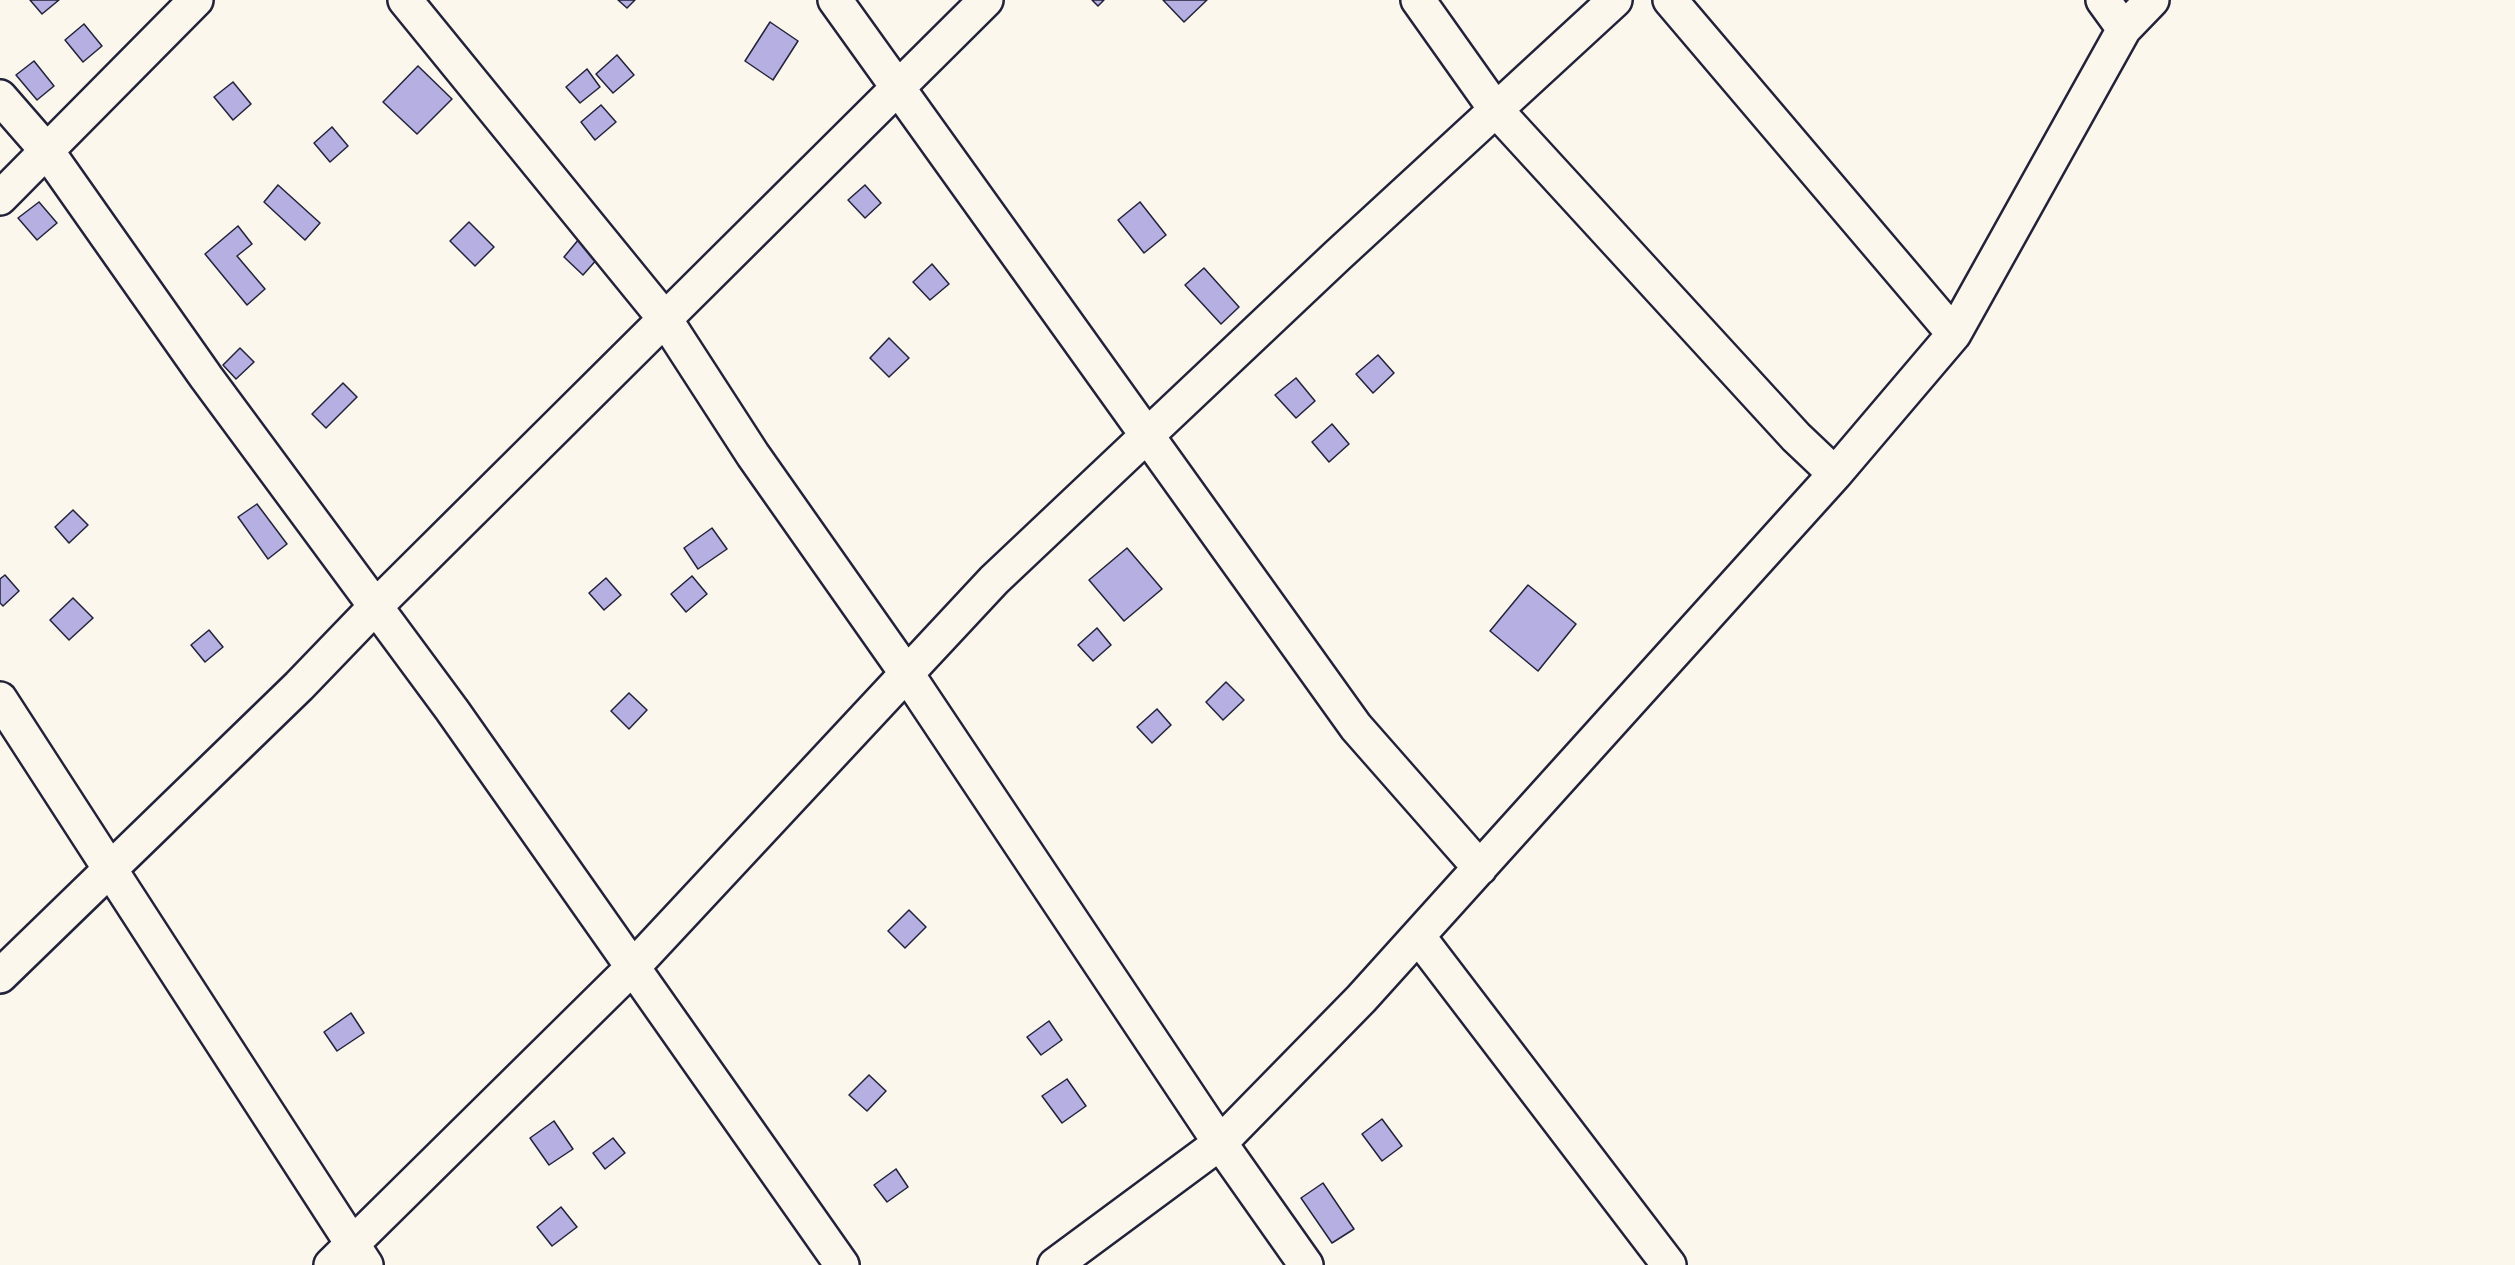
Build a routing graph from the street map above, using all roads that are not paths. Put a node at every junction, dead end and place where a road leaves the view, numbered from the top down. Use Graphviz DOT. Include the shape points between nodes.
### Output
graph roads {
  1 [pos="196,0"];
  2 [pos="405,0"];
  3 [pos="835,0"];
  4 [pos="986,0"];
  5 [pos="1418,0"];
  6 [pos="1615,0"];
  7 [pos="1670,0"];
  8 [pos="2103,0"];
  9 [pos="2152,0"];
  10 [pos="2124,29"];
  11 [pos="899,88"];
  12 [pos="0,97"];
  13 [pos="1496,110"];
  14 [pos="46,151"];
  15 [pos="0,198"];
  16 [pos="665,319"];
  17 [pos="1954,334"];
  18 [pos="1147,435"];
  19 [pos="1835,474"];
  20 [pos="376,605"];
  21 [pos="907,674"];
  22 [pos="0,699"];
  23 [pos="1480,868"];
  24 [pos="110,869"];
  25 [pos="1418,936"];
  26 [pos="633,967"];
  27 [pos="0,976"];
  28 [pos="1220,1143"];
  29 [pos="350,1258"];
  30 [pos="842,1265"];
  31 [pos="1055,1265"];
  32 [pos="1306,1265"];
  33 [pos="1669,1265"];
  1 -- 14 [label="street"];
  2 -- 16 [label="street"];
  3 -- 11 [label="street"];
  4 -- 11 [label="street"];
  5 -- 13 [label="street"];
  6 -- 13 [label="street"];
  7 -- 17 [label="street"];
  8 -- 10 [label="street"];
  9 -- 10 [label="street"];
  10 -- 17 [label="street"];
  11 -- 16 [label="street"];
  11 -- 18 [label="street"];
  12 -- 14 [label="street"];
  13 -- 18 [label="street"];
  13 -- 19 [label="street" via="1796,437"];
  14 -- 15 [label="street"];
  14 -- 20 [label="street" via="206,377"];
  16 -- 20 [label="street"];
  16 -- 21 [label="street" via="753,455"];
  17 -- 19 [label="street"];
  18 -- 21 [label="street" via="994,579"];
  18 -- 23 [label="street" via="1356,727"];
  19 -- 23 [label="street"];
  20 -- 24 [label="street" via="299,686"];
  20 -- 26 [label="street"];
  21 -- 26 [label="street"];
  21 -- 28 [label="street"];
  22 -- 24 [label="street"];
  23 -- 25 [label="street"];
  24 -- 27 [label="street"];
  24 -- 29 [label="street"];
  25 -- 28 [label="street"];
  25 -- 33 [label="street"];
  26 -- 29 [label="street"];
  26 -- 30 [label="street"];
  28 -- 31 [label="street"];
  28 -- 32 [label="street"];
}
